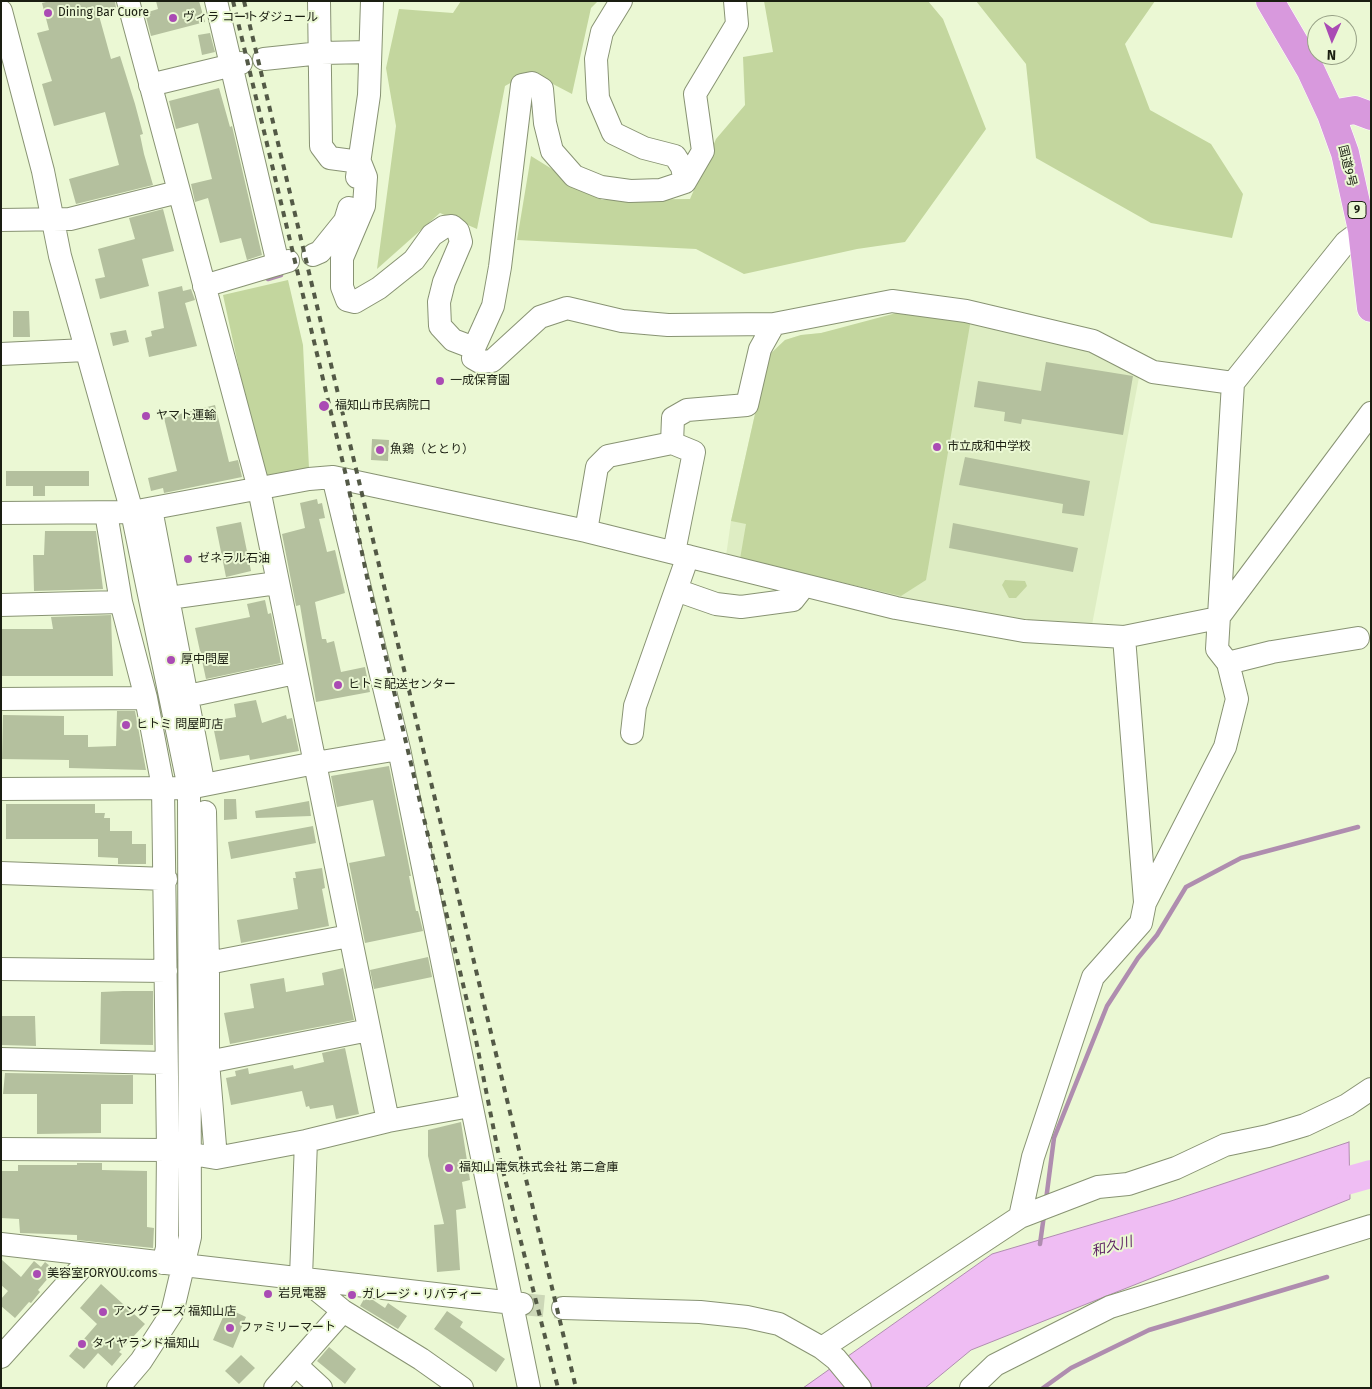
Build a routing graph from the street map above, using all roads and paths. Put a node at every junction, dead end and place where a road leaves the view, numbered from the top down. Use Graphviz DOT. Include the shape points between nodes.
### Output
graph roads {
  1 [pos="128,1"];
  2 [pos="216,1"];
  3 [pos="318,1"];
  4 [pos="372,1"];
  5 [pos="621,1"];
  6 [pos="735,1"];
  7 [pos="1270,1"];
  8 [pos="1,11"];
  9 [pos="370,52"];
  10 [pos="321,53"];
  11 [pos="264,59"];
  12 [pos="236,65"];
  13 [pos="150,85"];
  14 [pos="1331,114"];
  15 [pos="1371,116"];
  16 [pos="360,162"];
  17 [pos="685,182"];
  18 [pos="178,192"];
  19 [pos="1,220"];
  20 [pos="51,220"];
  21 [pos="1362,230"];
  22 [pos="313,255"];
  23 [pos="204,286"];
  24 [pos="1371,308"];
  25 [pos="774,324"];
  26 [pos="474,348"];
  27 [pos="86,350"];
  28 [pos="1,354"];
  29 [pos="1233,383"];
  30 [pos="1371,413"];
  31 [pos="672,443"];
  32 [pos="333,477"];
  33 [pos="259,489"];
  34 [pos="142,510"];
  35 [pos="1,513"];
  36 [pos="106,513"];
  37 [pos="586,531"];
  38 [pos="681,554"];
  39 [pos="277,582"];
  40 [pos="804,586"];
  41 [pos="676,590"];
  42 [pos="169,598"];
  43 [pos="121,602"];
  44 [pos="1,605"];
  45 [pos="1218,618"];
  46 [pos="1124,638"];
  47 [pos="1358,638"];
  48 [pos="1228,663"];
  49 [pos="296,673"];
  50 [pos="188,696"];
  51 [pos="146,698"];
  52 [pos="1,699"];
  53 [pos="632,733"];
  54 [pos="399,749"];
  55 [pos="315,763"];
  56 [pos="163,787"];
  57 [pos="197,787"];
  58 [pos="1,789"];
  59 [pos="1,873"];
  60 [pos="166,879"];
  61 [pos="1145,903"];
  62 [pos="349,936"];
  63 [pos="208,963"];
  64 [pos="1,969"];
  65 [pos="166,971"];
  66 [pos="369,1030"];
  67 [pos="1,1059"];
  68 [pos="208,1062"];
  69 [pos="165,1063"];
  70 [pos="1371,1090"];
  71 [pos="470,1106"];
  72 [pos="388,1121"];
  73 [pos="306,1141"];
  74 [pos="1,1149"];
  75 [pos="168,1150"];
  76 [pos="190,1154"];
  77 [pos="216,1158"];
  78 [pos="1020,1217"];
  79 [pos="1371,1226"];
  80 [pos="1,1244"];
  81 [pos="93,1255"];
  82 [pos="163,1263"];
  83 [pos="185,1266"];
  84 [pos="302,1277"];
  85 [pos="516,1303"];
  86 [pos="563,1308"];
  87 [pos="343,1311"];
  88 [pos="829,1354"];
  89 [pos="1,1357"];
  90 [pos="296,1365"];
  91 [pos="118,1388"];
  92 [pos="276,1388"];
  93 [pos="321,1388"];
  94 [pos="462,1388"];
  95 [pos="528,1388"];
  96 [pos="860,1388"];
  97 [pos="971,1388"];
  1 -- 13 [label="street"];
  2 -- 12 [label="street"];
  3 -- 10 [label="street"];
  4 -- 9 [label="street"];
  5 -- 17 [label="street" via="602,32 596,59 598,98 613,133 644,148 675,156 682,167"];
  6 -- 17 [label="street" via="737,24 695,94 703,151"];
  7 -- 14 [label="highway, 9" via="1311,71"];
  8 -- 20 [label="street" via="43,171"];
  9 -- 10 [label="street"];
  9 -- 16 [label="street" via="369,95"];
  10 -- 11 [label="street"];
  10 -- 16 [label="street" via="321,146 330,158"];
  12 -- 13 [label="street"];
  12 -- 23 [label="street" via="283,263"];
  13 -- 18 [label="street"];
  14 -- 15 [label="highway" via="1355,110"];
  14 -- 21 [label="highway, 国道9号 / 9" via="1345,153"];
  16 -- 22 [label="street" via="345,221 320,252"];
  16 -- 26 [label="street" via="366,177 364,206 342,258 342,288 347,300 355,302 380,288 414,260 432,235 452,226 462,242 444,282 439,302 440,326 453,340"];
  17 -- 26 [label="street" via="661,190 630,191 602,187 574,176 552,151 542,89 532,83 522,85 493,306"];
  18 -- 20 [label="street" via="70,219"];
  18 -- 23 [label="street"];
  19 -- 20 [label="street"];
  20 -- 27 [label="street"];
  21 -- 24 [label="highway, 国道9号 / 9"];
  21 -- 29 [label="street" via="1346,242"];
  23 -- 33 [label="street"];
  25 -- 26 [label="street" via="668,325 622,321 567,308 540,317 492,361 480,362 473,358"];
  25 -- 29 [label="street" via="892,301 966,311 1093,341 1153,372"];
  25 -- 31 [label="street" via="760,349 747,405 687,410 673,418"];
  27 -- 28 [label="street"];
  27 -- 34 [label="street"];
  29 -- 45 [label="street"];
  30 -- 45 [label="street"];
  31 -- 37 [label="street" via="608,456 597,466"];
  31 -- 38 [label="street" via="694,452"];
  32 -- 33 [label="street"];
  32 -- 37 [label="street"];
  32 -- 54 [label="street"];
  33 -- 34 [label="street"];
  33 -- 39 [label="street"];
  34 -- 36 [label="street"];
  34 -- 42 [label="street"];
  34 -- 57 [label="street"];
  35 -- 36 [label="street"];
  36 -- 43 [label="street"];
  37 -- 38 [label="street"];
  38 -- 40 [label="street"];
  38 -- 41 [label="street"];
  39 -- 42 [label="street"];
  39 -- 49 [label="street"];
  40 -- 41 [label="street" via="793,600 741,607 716,604"];
  40 -- 46 [label="street" via="896,608 1024,630"];
  41 -- 53 [label="street" via="635,706"];
  42 -- 50 [label="street"];
  43 -- 44 [label="street"];
  43 -- 51 [label="street"];
  45 -- 46 [label="street"];
  45 -- 48 [label="street" via="1217,649"];
  46 -- 61 [label="street"];
  47 -- 48 [label="street"];
  48 -- 61 [label="street" via="1237,699 1225,747"];
  49 -- 50 [label="street"];
  49 -- 55 [label="street"];
  50 -- 57 [label="street"];
  51 -- 52 [label="street"];
  51 -- 56 [label="street"];
  54 -- 55 [label="street"];
  54 -- 71 [label="street"];
  55 -- 57 [label="street"];
  55 -- 62 [label="street"];
  56 -- 57 [label="street"];
  56 -- 58 [label="street"];
  56 -- 60 [label="street"];
  57 -- 63 [label="street"];
  57 -- 76 [label="street"];
  59 -- 60 [label="street"];
  60 -- 65 [label="street"];
  61 -- 78 [label="street" via="1141,923 1093,977 1033,1157"];
  62 -- 63 [label="street"];
  62 -- 66 [label="street"];
  63 -- 68 [label="street"];
  64 -- 65 [label="street"];
  65 -- 69 [label="street"];
  66 -- 68 [label="street"];
  66 -- 72 [label="street"];
  67 -- 69 [label="street"];
  68 -- 77 [label="street"];
  69 -- 75 [label="street"];
  70 -- 78 [label="street" via="1305,1125 1225,1145 1176,1168 1128,1184 1098,1186"];
  71 -- 72 [label="street"];
  71 -- 85 [label="street"];
  72 -- 73 [label="street"];
  73 -- 77 [label="street"];
  73 -- 84 [label="street"];
  74 -- 75 [label="street"];
  75 -- 76 [label="street"];
  75 -- 82 [label="street" via="167,1248"];
  76 -- 77 [label="street"];
  76 -- 83 [label="street" via="190,1237"];
  78 -- 88 [label="street"];
  79 -- 97 [label="street" via="1110,1307 995,1365"];
  80 -- 81 [label="street"];
  81 -- 82 [label="street"];
  81 -- 89 [label="street"];
  82 -- 83 [label="street"];
  83 -- 84 [label="street"];
  83 -- 91 [label="street" via="172,1313 141,1361"];
  84 -- 85 [label="street"];
  84 -- 87 [label="street"];
  85 -- 95 [label="street"];
  86 -- 88 [label="street" via="700,1312 747,1317 779,1324"];
  87 -- 90 [label="street"];
  87 -- 94 [label="street"];
  88 -- 96 [label="street"];
  90 -- 92 [label="street"];
  90 -- 93 [label="street"];
}
